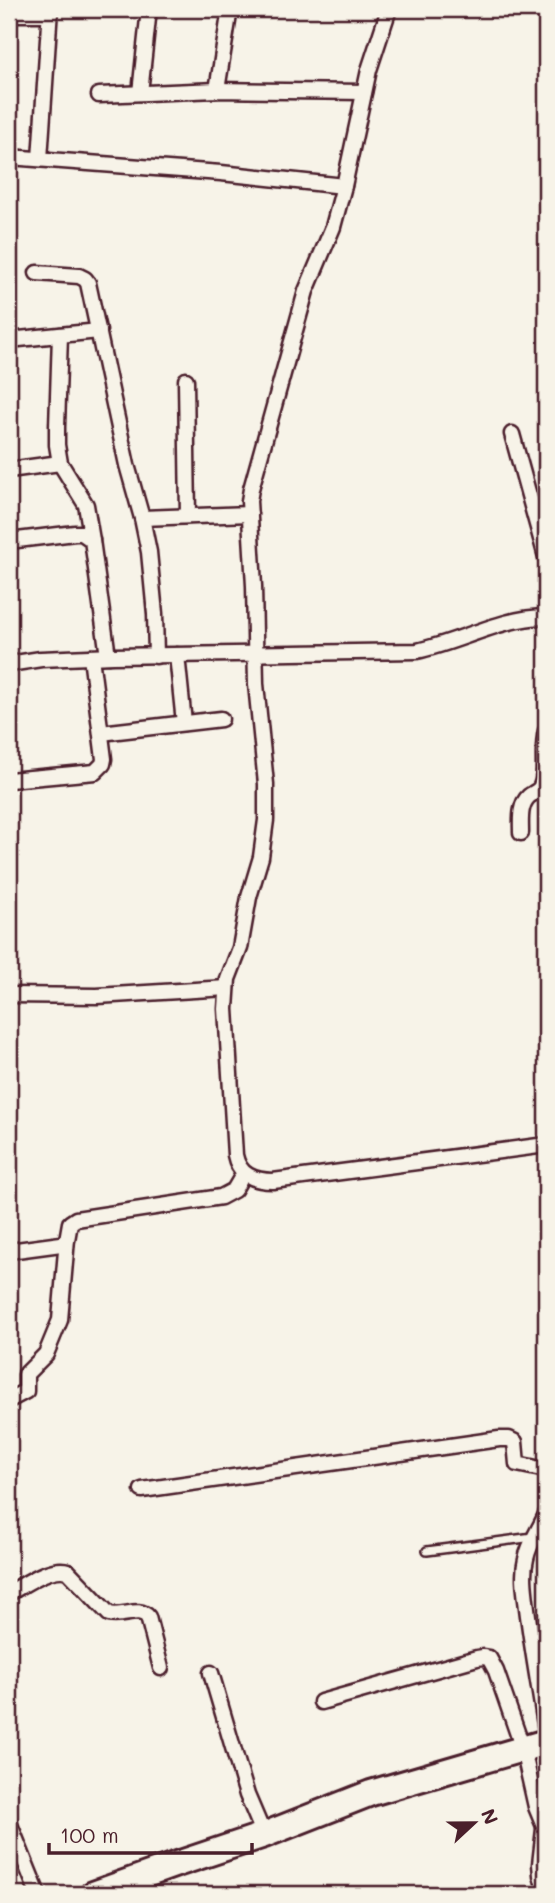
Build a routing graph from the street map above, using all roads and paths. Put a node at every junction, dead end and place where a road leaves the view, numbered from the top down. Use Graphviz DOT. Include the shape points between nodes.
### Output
graph roads {
  1 [pos="149,9"];
  2 [pos="230,9"];
  3 [pos="389,9"];
  4 [pos="50,11"];
  5 [pos="9,14"];
  6 [pos="217,90"];
  7 [pos="364,92"];
  8 [pos="141,93"];
  9 [pos="99,95"];
  10 [pos="9,157"];
  11 [pos="40,159"];
  12 [pos="344,186"];
  13 [pos="37,273"];
  14 [pos="99,331"];
  15 [pos="60,335"];
  16 [pos="9,340"];
  17 [pos="186,380"];
  18 [pos="512,434"];
  19 [pos="61,463"];
  20 [pos="9,470"];
  21 [pos="250,514"];
  22 [pos="188,516"];
  23 [pos="142,518"];
  24 [pos="542,525"];
  25 [pos="92,540"];
  26 [pos="9,541"];
  27 [pos="546,556"];
  28 [pos="546,617"];
  29 [pos="254,654"];
  30 [pos="108,656"];
  31 [pos="156,656"];
  32 [pos="177,656"];
  33 [pos="91,657"];
  34 [pos="9,664"];
  35 [pos="221,719"];
  36 [pos="184,723"];
  37 [pos="546,731"];
  38 [pos="101,733"];
  39 [pos="9,780"];
  40 [pos="521,833"];
  41 [pos="227,988"];
  42 [pos="9,995"];
  43 [pos="546,1145"];
  44 [pos="244,1173"];
  45 [pos="67,1238"];
  46 [pos="9,1251"];
  47 [pos="9,1400"];
  48 [pos="546,1470"];
  49 [pos="142,1490"];
  50 [pos="546,1514"];
  51 [pos="536,1536"];
  52 [pos="427,1551"];
  53 [pos="9,1592"];
  54 [pos="161,1668"];
  55 [pos="211,1674"];
  56 [pos="321,1702"];
  57 [pos="546,1732"];
  58 [pos="535,1746"];
  59 [pos="545,1830"];
  60 [pos="11,1831"];
  61 [pos="264,1836"];
  62 [pos="38,1894"];
  63 [pos="93,1894"];
  64 [pos="546,1894"];
  1 -- 8 [label="street"];
  2 -- 6 [label="street"];
  3 -- 7 [label="street"];
  4 -- 5 [label="street"];
  4 -- 11 [label="street"];
  6 -- 7 [label="street"];
  6 -- 8 [label="street"];
  7 -- 12 [label="street"];
  8 -- 9 [label="street"];
  10 -- 11 [label="street"];
  11 -- 12 [label="street"];
  12 -- 21 [label="street" via="306,292 251,489"];
  13 -- 14 [label="street" via="85,279"];
  14 -- 15 [label="street"];
  14 -- 23 [label="street"];
  15 -- 16 [label="street"];
  15 -- 19 [label="street" via="57,445"];
  17 -- 22 [label="street"];
  18 -- 24 [label="street"];
  19 -- 20 [label="street"];
  19 -- 25 [label="street" via="86,505"];
  21 -- 22 [label="street"];
  21 -- 29 [label="street"];
  22 -- 23 [label="street"];
  23 -- 31 [label="street" via="149,552"];
  24 -- 27 [label="street"];
  25 -- 26 [label="street" via="75,533"];
  25 -- 30 [label="street"];
  28 -- 29 [label="street" via="483,630 418,651"];
  29 -- 32 [label="street"];
  29 -- 41 [label="street" via="266,820 240,948"];
  30 -- 31 [label="street"];
  30 -- 33 [label="street"];
  31 -- 32 [label="street"];
  32 -- 36 [label="street"];
  33 -- 34 [label="street"];
  33 -- 38 [label="street"];
  35 -- 36 [label="street"];
  36 -- 38 [label="street"];
  37 -- 40 [label="street" via="543,779 521,811"];
  38 -- 39 [label="street" via="104,759 94,772"];
  41 -- 42 [label="street" via="97,996"];
  41 -- 44 [label="street" via="233,1140 236,1162"];
  43 -- 44 [label="street" via="273,1181 256,1180"];
  44 -- 45 [label="street" via="233,1190 216,1199 76,1219 70,1223"];
  45 -- 46 [label="street" via="58,1245"];
  45 -- 47 [label="street" via="60,1320 46,1354 26,1374 26,1391"];
  48 -- 49 [label="street" via="517,1464 516,1445 505,1438"];
  50 -- 51 [label="street"];
  51 -- 52 [label="lane"];
  51 -- 57 [label="street" via="526,1559 525,1593"];
  53 -- 54 [label="street" via="57,1569 68,1571 109,1614 145,1613"];
  55 -- 61 [label="street"];
  56 -- 58 [label="street" via="489,1658"];
  58 -- 59 [label="street" via="536,1807"];
  58 -- 61 [label="highway" via="372,1793"];
  59 -- 64 [label="street" via="540,1864"];
  60 -- 62 [label="street"];
  61 -- 63 [label="highway"];
}
